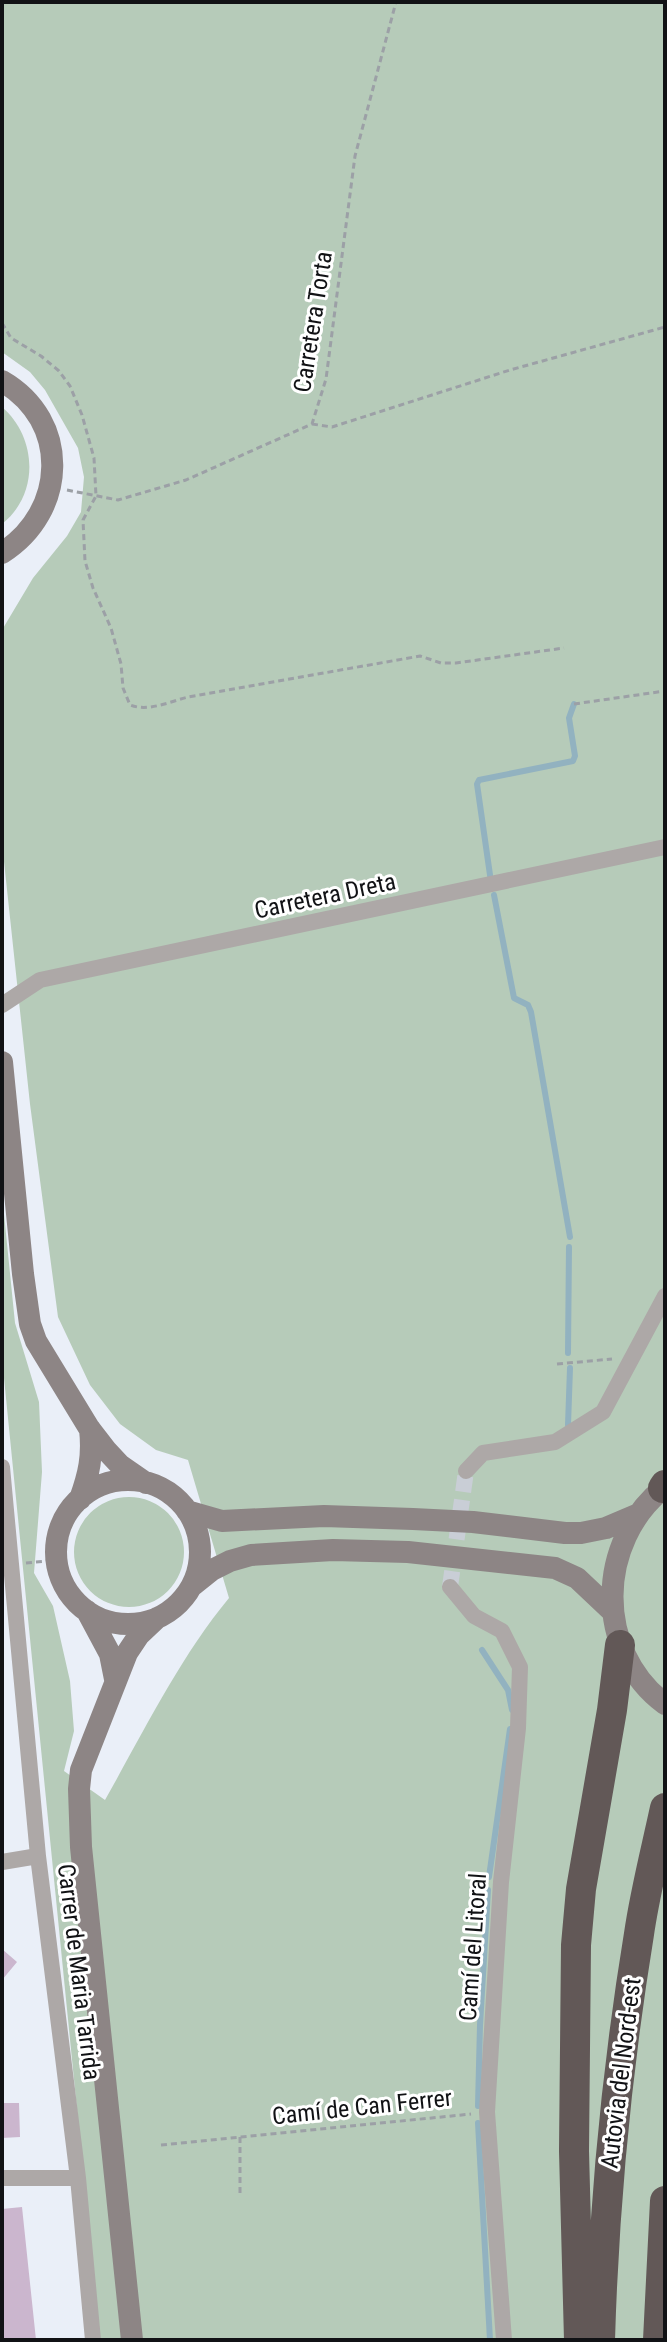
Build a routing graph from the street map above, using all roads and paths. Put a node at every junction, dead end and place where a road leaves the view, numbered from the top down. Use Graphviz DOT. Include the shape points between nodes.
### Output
graph roads {
  1 [pos="396,2"];
  2 [pos="2,323"];
  3 [pos="665,327"];
  4 [pos="2,381"];
  5 [pos="312,424"];
  6 [pos="51,487"];
  7 [pos="96,496"];
  8 [pos="2,553"];
  9 [pos="564,648"];
  10 [pos="665,691"];
  11 [pos="574,704"];
  12 [pos="665,847"];
  13 [pos="2,1005"];
  14 [pos="2,1062"];
  15 [pos="665,1296"];
  16 [pos="632,1357"];
  17 [pos="557,1364"];
  18 [pos="89,1428"];
  19 [pos="2,1467"];
  20 [pos="466,1471"];
  21 [pos="146,1483"];
  22 [pos="664,1486"];
  23 [pos="80,1499"];
  24 [pos="187,1511"];
  25 [pos="639,1514"];
  26 [pos="7,1557"];
  27 [pos="57,1560"];
  28 [pos="192,1586"];
  29 [pos="450,1587"];
  30 [pos="87,1611"];
  31 [pos="613,1612"];
  32 [pos="157,1618"];
  33 [pos="620,1645"];
  34 [pos="115,1679"];
  35 [pos="660,1700"];
  36 [pos="665,1808"];
  37 [pos="38,1856"];
  38 [pos="2,1862"];
  39 [pos="487,2112"];
  40 [pos="240,2137"];
  41 [pos="161,2145"];
  42 [pos="2,2178"];
  43 [pos="78,2178"];
  44 [pos="240,2195"];
  45 [pos="665,2201"];
  46 [pos="93,2340"];
  47 [pos="132,2340"];
  48 [pos="504,2340"];
  49 [pos="579,2340"];
  50 [pos="600,2340"];
  51 [pos="658,2340"];
  1 -- 5 [label="path, Carretera Torta" via="355,156 326,379"];
  2 -- 7 [label="path" via="11,338 41,356 70,386 94,458"];
  3 -- 5 [label="path" via="332,427"];
  4 -- 6 [label="main road" via="26,400 45,430 53,464"];
  5 -- 7 [label="path, Carretera Torta" via="186,480 118,500"];
  6 -- 7 [label="path, Carretera Torta"];
  6 -- 8 [label="main road" via="29,531"];
  7 -- 9 [label="path" via="83,520 85,561 111,628 123,688 130,705 139,708 420,656 456,663"];
  10 -- 11 [label="path"];
  12 -- 13 [label="street, Carretera Dreta" via="40,980"];
  14 -- 18 [label="main road" via="30,1324"];
  15 -- 16 [label="street"];
  16 -- 17 [label="path"];
  16 -- 20 [label="street" via="603,1412 555,1442 483,1453"];
  18 -- 21 [label="main road" via="120,1465"];
  18 -- 23 [label="main road" via="91,1468"];
  19 -- 26 [label="street, Carrer de Maria Tarrida"];
  21 -- 23 [label="main road" via="111,1483"];
  21 -- 24 [label="main road" via="169,1493"];
  22 -- 25 [label="main road"];
  23 -- 27 [label="main road" via="61,1527"];
  24 -- 25 [label="main road" via="222,1521 324,1516 581,1533"];
  24 -- 28 [label="main road" via="200,1548"];
  25 -- 31 [label="main road" via="615,1565"];
  26 -- 27 [label="path"];
  26 -- 37 [label="street, Carrer de Maria Tarrida"];
  27 -- 30 [label="main road" via="68,1592"];
  28 -- 31 [label="main road" via="212,1570 251,1555 408,1552 555,1568 577,1578"];
  28 -- 32 [label="main road"];
  29 -- 39 [label="street, Camí del Litoral" via="474,1616 502,1631 520,1667"];
  30 -- 32 [label="main road" via="121,1624"];
  30 -- 34 [label="main road" via="110,1654"];
  31 -- 33 [label="main road"];
  32 -- 34 [label="main road, Carrer de Maria Tarrida" via="131,1645"];
  33 -- 35 [label="main road"];
  33 -- 49 [label="highway" via="576,1945"];
  34 -- 47 [label="main road, Carrer de Maria Tarrida" via="81,1770 79,1811"];
  36 -- 50 [label="highway, Autovia del Nord-est" via="620,2060"];
  37 -- 38 [label="street"];
  37 -- 43 [label="street, Carrer de Maria Tarrida"];
  39 -- 40 [label="path, Camí de Can Ferrer"];
  39 -- 48 [label="street, Camí del Litoral"];
  40 -- 41 [label="path, Camí de Can Ferrer"];
  40 -- 44 [label="path, Camí de Can Ferrer"];
  42 -- 43 [label="street"];
  43 -- 46 [label="street, Carrer de Maria Tarrida"];
  45 -- 51 [label="highway"];
}
